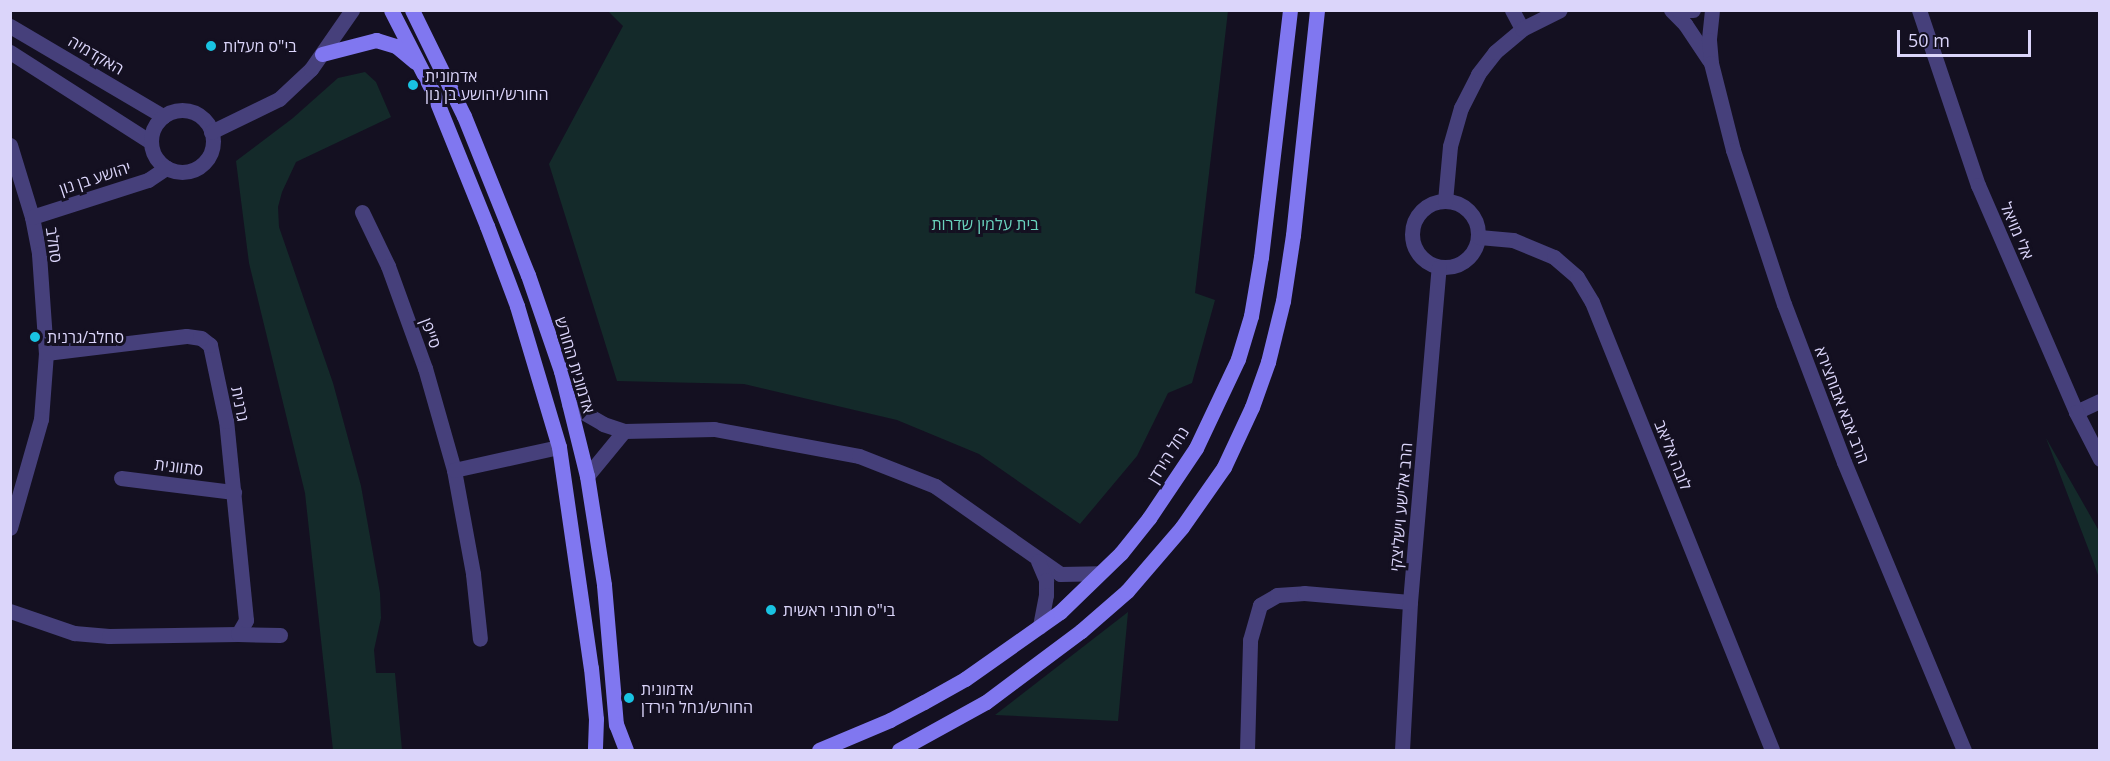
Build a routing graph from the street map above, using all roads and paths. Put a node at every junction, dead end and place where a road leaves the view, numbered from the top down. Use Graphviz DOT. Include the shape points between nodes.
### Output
graph roads {
  1 [pos="339,10"];
  2 [pos="352,10"];
  3 [pos="391,10"];
  4 [pos="412,10"];
  5 [pos="1290,10"];
  6 [pos="1317,10"];
  7 [pos="1512,10"];
  8 [pos="1560,10"];
  9 [pos="1671,10"];
  10 [pos="1678,10"];
  11 [pos="1693,10"];
  12 [pos="1712,10"];
  13 [pos="1919,10"];
  14 [pos="10,26"];
  15 [pos="1522,29"];
  16 [pos="336,36"];
  17 [pos="10,52"];
  18 [pos="322,54"];
  19 [pos="1711,63"];
  20 [pos="423,69"];
  21 [pos="163,116"];
  22 [pos="211,132"];
  23 [pos="151,142"];
  24 [pos="10,145"];
  25 [pos="166,168"];
  26 [pos="1445,201"];
  27 [pos="362,212"];
  28 [pos="32,217"];
  29 [pos="1479,237"];
  30 [pos="1439,267"];
  31 [pos="46,352"];
  32 [pos="2100,401"];
  33 [pos="569,404"];
  34 [pos="2076,412"];
  35 [pos="624,431"];
  36 [pos="559,447"];
  37 [pos="2100,459"];
  38 [pos="454,470"];
  39 [pos="587,476"];
  40 [pos="121,478"];
  41 [pos="234,492"];
  42 [pos="10,528"];
  43 [pos="1036,558"];
  44 [pos="1099,573"];
  45 [pos="1410,602"];
  46 [pos="10,611"];
  47 [pos="1041,626"];
  48 [pos="238,634"];
  49 [pos="280,635"];
  50 [pos="480,639"];
  51 [pos="595,750"];
  52 [pos="626,750"];
  53 [pos="819,750"];
  54 [pos="899,750"];
  55 [pos="1247,750"];
  56 [pos="1402,750"];
  57 [pos="1772,750"];
  58 [pos="1964,750"];
  1 -- 16 [label="street"];
  2 -- 16 [label="street"];
  3 -- 20 [label="main road"];
  4 -- 33 [label="main road, אדמונית החורש" via="464,116 528,275"];
  5 -- 44 [label="main road, נחל הירדן" via="1260,257 1251,316 1238,359 1196,448 1149,519"];
  6 -- 54 [label="main road" via="1283,301 1252,407 1224,466 1182,527 1119,597 1081,631 986,702"];
  7 -- 15 [label="street"];
  8 -- 15 [label="street"];
  9 -- 19 [label="street, הרב אבא אבוחצירא"];
  10 -- 11 [label="street"];
  12 -- 19 [label="street, הרב אבא אבוחצירא"];
  13 -- 34 [label="street, אלי מויאל" via="1978,185"];
  14 -- 21 [label="street, האקדמיה"];
  15 -- 26 [label="street" via="1495,52 1478,74 1461,108 1450,146"];
  16 -- 18 [label="street"];
  17 -- 23 [label="street"];
  18 -- 20 [label="main road" via="376,40 396,46"];
  18 -- 22 [label="street" via="279,99"];
  19 -- 58 [label="street, הרב אבא אבוחצירא" via="1733,150 1784,304 1844,462"];
  20 -- 36 [label="main road" via="517,306"];
  21 -- 22 [label="street" via="191,111 200,116"];
  21 -- 23 [label="street" via="152,132"];
  22 -- 25 [label="street, יהושע בן נון" via="210,152 197,168"];
  23 -- 25 [label="street" via="153,154"];
  24 -- 28 [label="street, סחלב"];
  25 -- 28 [label="street, יהושע בן נון" via="148,180"];
  26 -- 29 [label="street" via="1464,206 1473,214"];
  26 -- 30 [label="street" via="1423,209 1412,228 1416,251"];
  27 -- 38 [label="street, סייפן" via="388,266 425,368"];
  28 -- 31 [label="street, סחלב" via="39,254"];
  29 -- 30 [label="street" via="1471,256 1462,263"];
  29 -- 57 [label="street, לובה אליאב" via="1513,240 1554,256 1577,277 1592,302"];
  30 -- 45 [label="street, הרב אלישע וישליצקי"];
  31 -- 41 [label="street, גרנית" via="186,336 201,338 210,345 226,421"];
  31 -- 42 [label="street, סחלב" via="41,419"];
  32 -- 34 [label="street"];
  33 -- 35 [label="street"];
  33 -- 39 [label="main road, אדמונית החורש"];
  34 -- 37 [label="street, אלי מויאל"];
  35 -- 39 [label="street"];
  35 -- 43 [label="street" via="714,429 859,456 935,486"];
  36 -- 38 [label="street"];
  36 -- 51 [label="main road" via="591,668"];
  38 -- 50 [label="street, סייפן"];
  39 -- 52 [label="main road, אדמונית החורש" via="603,585 616,724"];
  40 -- 41 [label="street, סתוונית"];
  41 -- 48 [label="street, גרנית" via="246,604 246,620"];
  43 -- 44 [label="street" via="1060,574"];
  43 -- 47 [label="street" via="1046,580"];
  44 -- 47 [label="main road, נחל הירדן"];
  45 -- 55 [label="street" via="1304,593 1277,595 1260,605 1250,640"];
  45 -- 56 [label="street, הרב אלישע וישליצקי"];
  46 -- 48 [label="street" via="74,633"];
  47 -- 53 [label="main road, נחל הירדן" via="965,679 924,702 881,725"];
  48 -- 49 [label="street"];
}
